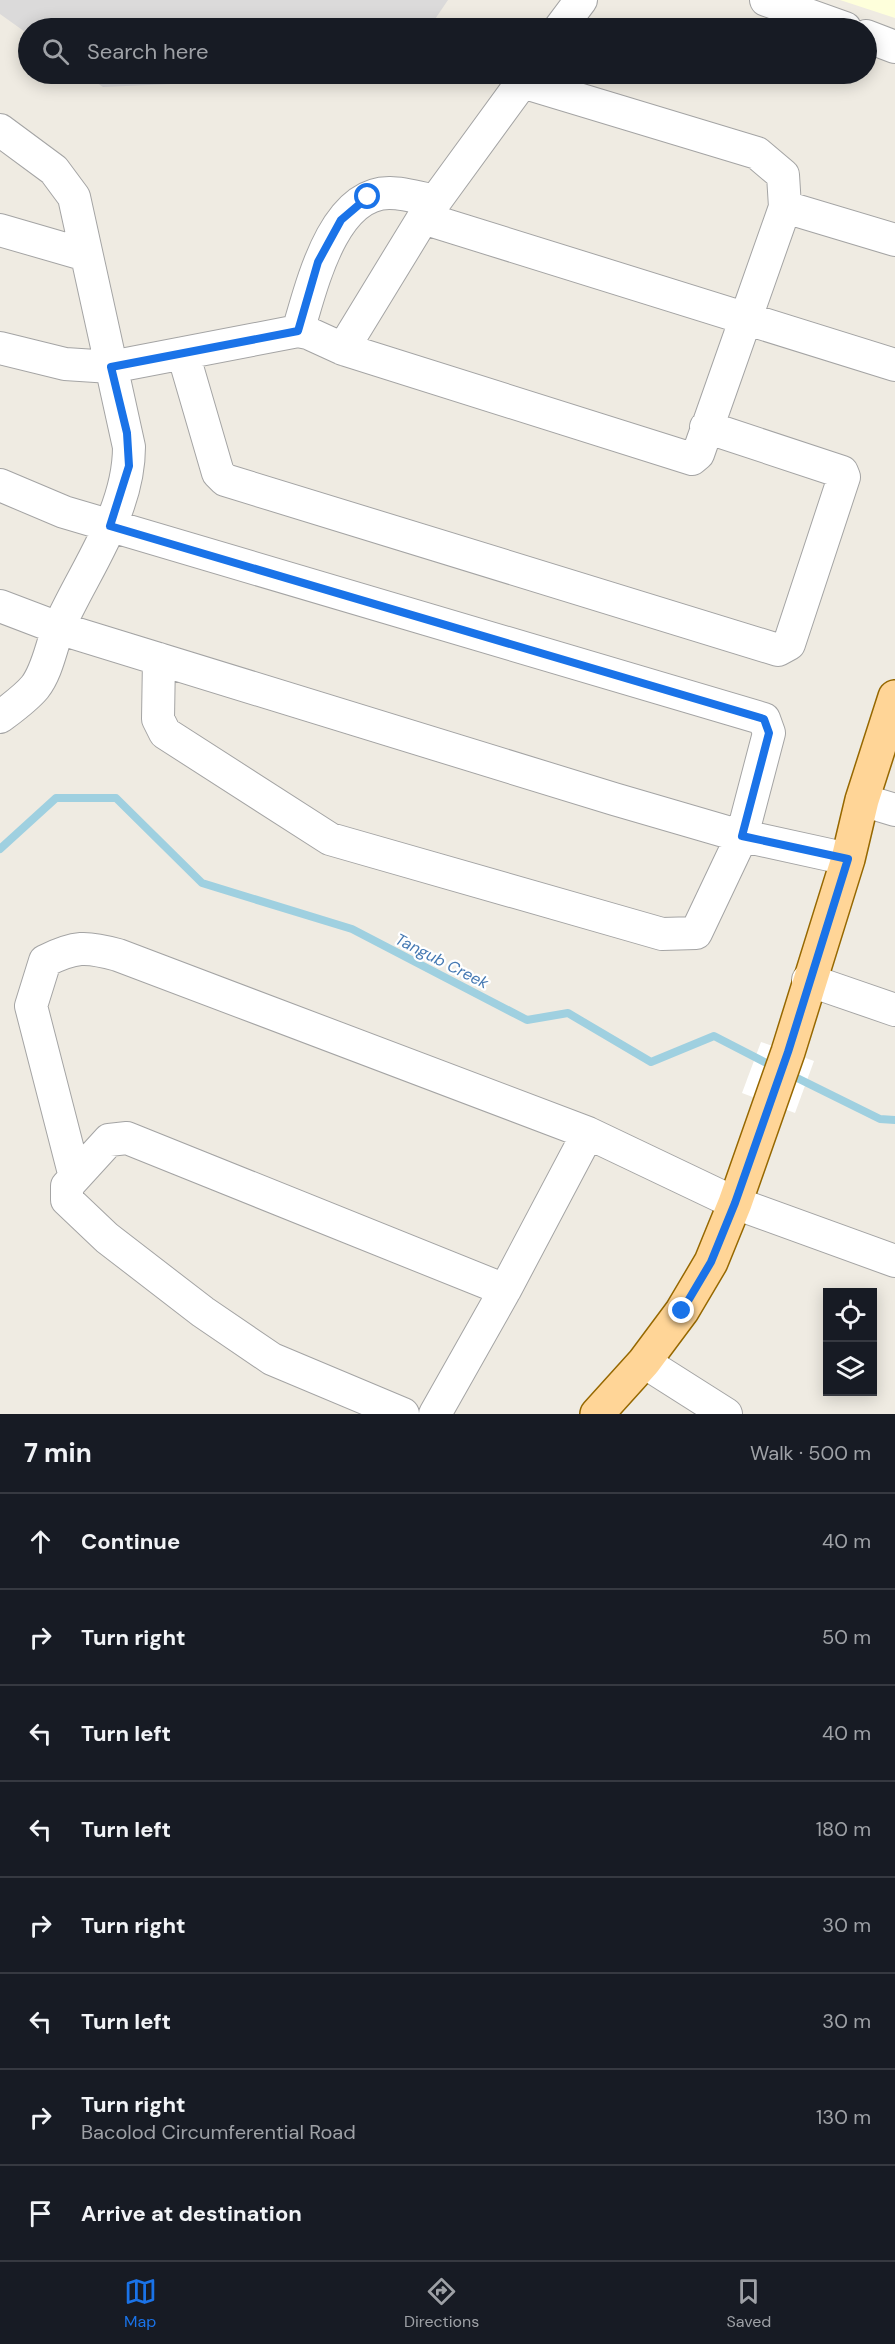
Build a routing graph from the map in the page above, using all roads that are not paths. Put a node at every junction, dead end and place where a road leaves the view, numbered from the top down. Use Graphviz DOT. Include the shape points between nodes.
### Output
graph roads {
  1 [pos="581,0"];
  2 [pos="766,0"];
  3 [pos="568,18"];
  4 [pos="817,18"];
  5 [pos="877,40"];
  6 [pos="895,46"];
  7 [pos="521,84"];
  8 [pos="544,84"];
  9 [pos="0,130"];
  10 [pos="785,207"];
  11 [pos="429,209"];
  12 [pos="0,230"];
  13 [pos="895,240"];
  14 [pos="86,255"];
  15 [pos="745,318"];
  16 [pos="298,331"];
  17 [pos="0,348"];
  18 [pos="343,349"];
  19 [pos="183,353"];
  20 [pos="895,365"];
  21 [pos="111,367"];
  22 [pos="706,427"];
  23 [pos="0,485"];
  24 [pos="110,526"];
  25 [pos="0,606"];
  26 [pos="58,628"];
  27 [pos="159,659"];
  28 [pos="895,697"];
  29 [pos="0,717"];
  30 [pos="861,800"];
  31 [pos="895,810"];
  32 [pos="742,836"];
  33 [pos="848,859"];
  34 [pos="808,980"];
  35 [pos="895,1010"];
  36 [pos="588,1133"];
  37 [pos="75,1177"];
  38 [pos="735,1203"];
  39 [pos="895,1261"];
  40 [pos="505,1290"];
  41 [pos="644,1362"];
  42 [pos="403,1414"];
  43 [pos="435,1414"];
  44 [pos="597,1414"];
  45 [pos="726,1414"];
  1 -- 3 [label="street"];
  2 -- 4 [label="street"];
  5 -- 6 [label="street"];
  7 -- 11 [label="street"];
  8 -- 10 [label="street" via="757,153 783,175"];
  9 -- 14 [label="street" via="65,182 74,197"];
  10 -- 13 [label="street"];
  10 -- 15 [label="street"];
  11 -- 15 [label="street"];
  11 -- 16 [label="street" via="389,192 368,197 341,220 318,262"];
  11 -- 18 [label="street"];
  12 -- 14 [label="street"];
  14 -- 21 [label="street"];
  15 -- 20 [label="street"];
  15 -- 22 [label="street"];
  16 -- 18 [label="street"];
  16 -- 19 [label="street"];
  17 -- 21 [label="street" via="65,364"];
  18 -- 22 [label="street" via="684,459 698,454"];
  19 -- 21 [label="street"];
  19 -- 22 [label="street" via="218,473 225,480 784,649 789,645 844,477 842,472"];
  21 -- 24 [label="street" via="127,433 129,466"];
  23 -- 24 [label="street"];
  24 -- 26 [label="street"];
  24 -- 32 [label="street" via="764,719 769,733"];
  25 -- 26 [label="street"];
  26 -- 27 [label="street"];
  26 -- 29 [label="street" via="36,686"];
  27 -- 32 [label="street"];
  27 -- 32 [label="street" via="158,719 165,733 341,843 662,934 696,933"];
  28 -- 30 [label="main road"];
  30 -- 31 [label="street"];
  30 -- 33 [label="main road"];
  32 -- 33 [label="street"];
  33 -- 34 [label="main road"];
  34 -- 35 [label="street"];
  34 -- 38 [label="main road" via="771,1104"];
  36 -- 37 [label="street" via="90,947 67,950 45,961 31,1006"];
  36 -- 38 [label="street"];
  36 -- 40 [label="street"];
  37 -- 40 [label="street" via="109,1140 127,1138"];
  37 -- 42 [label="street" via="67,1186 67,1200 107,1238 203,1312 272,1359"];
  38 -- 39 [label="street"];
  38 -- 41 [label="main road" via="711,1262 682,1311"];
  40 -- 43 [label="street"];
  41 -- 44 [label="main road"];
  41 -- 45 [label="street"];
}
